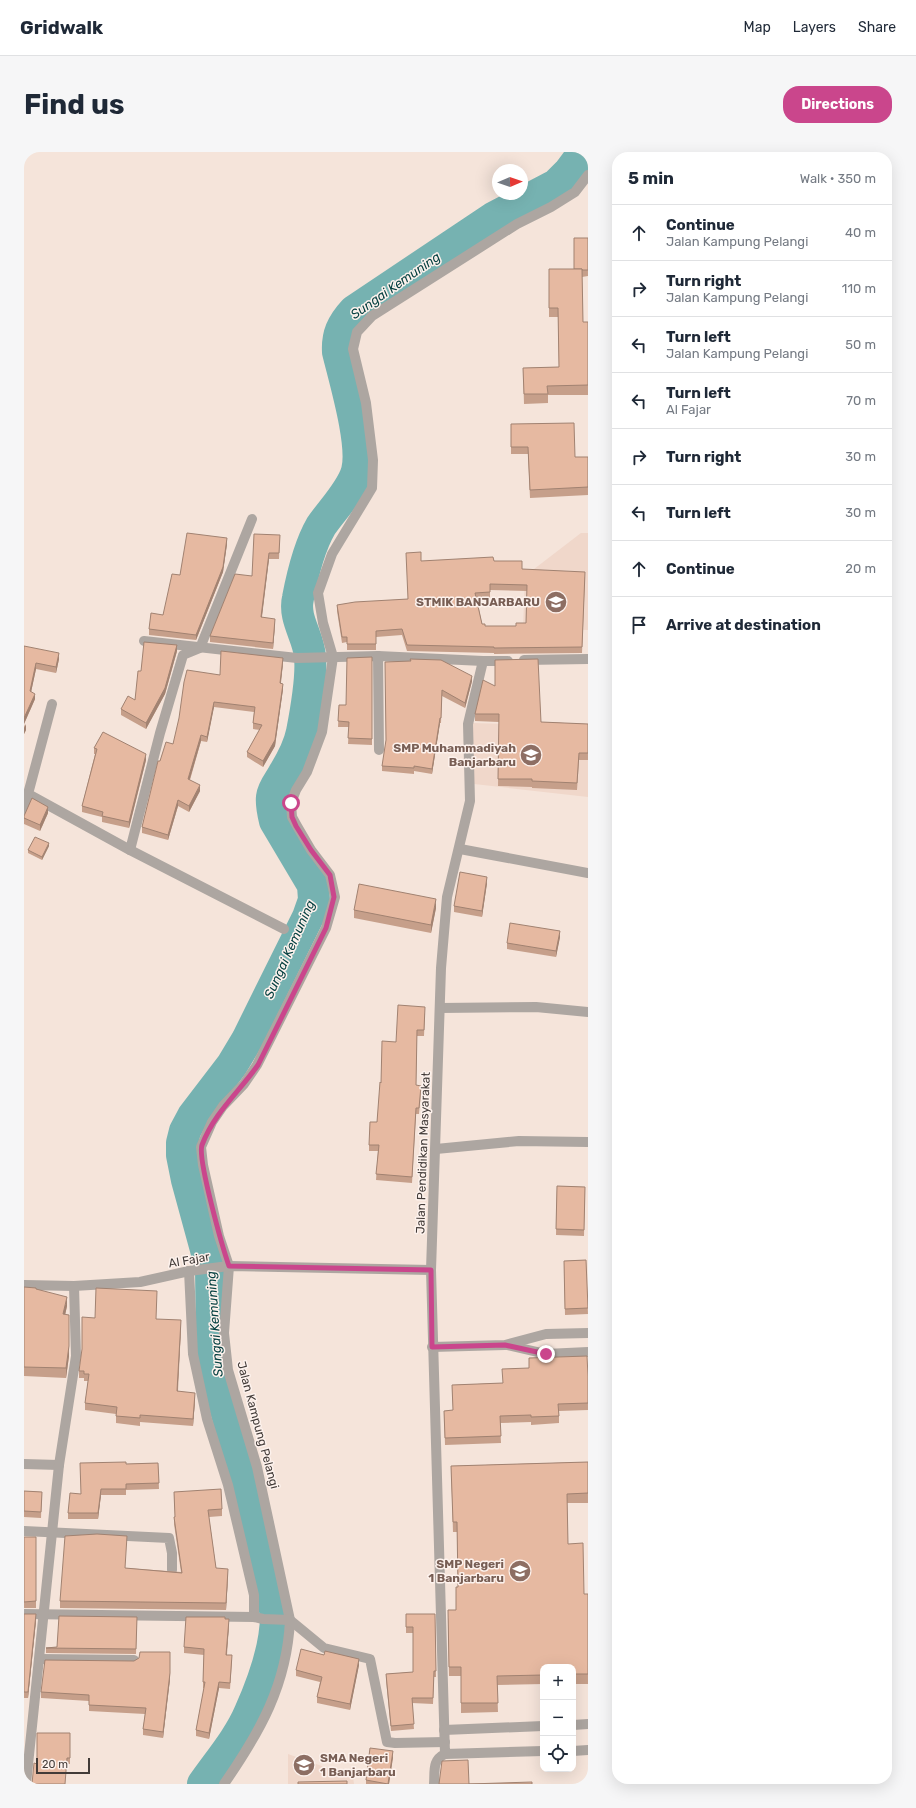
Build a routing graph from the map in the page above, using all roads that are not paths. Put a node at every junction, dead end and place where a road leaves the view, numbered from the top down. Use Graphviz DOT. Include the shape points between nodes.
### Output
graph roads {
  1 [pos="588,175"];
  2 [pos="252,519"];
  3 [pos="144,641"];
  4 [pos="200,648"];
  5 [pos="378,656"];
  6 [pos="331,657"];
  7 [pos="588,659"];
  8 [pos="484,661"];
  9 [pos="52,704"];
  10 [pos="379,750"];
  11 [pos="28,794"];
  12 [pos="24,808"];
  13 [pos="460,849"];
  14 [pos="130,850"];
  15 [pos="588,873"];
  16 [pos="284,929"];
  17 [pos="440,1008"];
  18 [pos="588,1012"];
  19 [pos="588,1142"];
  20 [pos="436,1149"];
  21 [pos="227,1267"];
  22 [pos="431,1270"];
  23 [pos="193,1271"];
  24 [pos="24,1285"];
  25 [pos="74,1286"];
  26 [pos="588,1333"];
  27 [pos="505,1345"];
  28 [pos="432,1347"];
  29 [pos="588,1352"];
  30 [pos="24,1464"];
  31 [pos="59,1465"];
  32 [pos="24,1531"];
  33 [pos="52,1532"];
  34 [pos="172,1570"];
  35 [pos="24,1614"];
  36 [pos="44,1614"];
  37 [pos="259,1618"];
  38 [pos="288,1620"];
  39 [pos="40,1659"];
  40 [pos="134,1660"];
  41 [pos="588,1724"];
  42 [pos="576,1725"];
  43 [pos="540,1726"];
  44 [pos="444,1730"];
  45 [pos="445,1742"];
  46 [pos="588,1750"];
  47 [pos="540,1751"];
  48 [pos="576,1751"];
  49 [pos="445,1754"];
  50 [pos="26,1784"];
  51 [pos="224,1784"];
  52 [pos="434,1784"];
  1 -- 6 [label="street, Jalan Kampung Pelangi" via="575,192 517,224 372,316 357,332 353,349 366,402 373,460 372,488 332,554 318,593"];
  2 -- 4 [label="street"];
  3 -- 4 [label="street"];
  4 -- 6 [label="street" via="297,658"];
  4 -- 14 [label="street" via="183,655"];
  5 -- 6 [label="street"];
  5 -- 8 [label="street"];
  5 -- 10 [label="street"];
  6 -- 21 [label="street, Jalan Kampung Pelangi" via="322,732 308,772 291,803 296,826 330,875 334,897 326,928 258,1065 223,1106 212,1122 201,1147"];
  7 -- 8 [label="street"];
  8 -- 13 [label="street, Jalan Pendidikan Masyarakat" via="468,724 470,801"];
  9 -- 11 [label="street"];
  11 -- 12 [label="street"];
  11 -- 14 [label="street"];
  13 -- 15 [label="street"];
  13 -- 17 [label="street, Jalan Pendidikan Masyarakat" via="447,897"];
  14 -- 16 [label="street"];
  17 -- 18 [label="street" via="536,1007"];
  17 -- 20 [label="street, Jalan Pendidikan Masyarakat"];
  19 -- 20 [label="street" via="519,1142"];
  20 -- 22 [label="street, Jalan Pendidikan Masyarakat"];
  21 -- 22 [label="street, Al Fajar"];
  21 -- 23 [label="street, Al Fajar"];
  21 -- 38 [label="street, Jalan Kampung Pelangi" via="224,1333 228,1370 257,1467"];
  22 -- 28 [label="street, Jalan Pendidikan Masyarakat"];
  23 -- 25 [label="street, Al Fajar" via="140,1282"];
  23 -- 37 [label="street" via="193,1354 207,1418 228,1485"];
  24 -- 25 [label="street, Al Fajar"];
  25 -- 31 [label="street" via="76,1356"];
  26 -- 27 [label="street" via="546,1334"];
  27 -- 28 [label="street"];
  27 -- 29 [label="street" via="546,1354"];
  28 -- 44 [label="street, Jalan Pendidikan Masyarakat"];
  30 -- 31 [label="street"];
  31 -- 33 [label="street"];
  32 -- 33 [label="street"];
  33 -- 34 [label="street" via="169,1538"];
  33 -- 36 [label="street"];
  35 -- 36 [label="street"];
  36 -- 37 [label="street"];
  36 -- 39 [label="street"];
  37 -- 38 [label="street"];
  38 -- 45 [label="street" via="324,1648 370,1660 387,1742"];
  38 -- 51 [label="street, Jalan Kampung Pelangi" via="289,1640 275,1695 258,1732"];
  39 -- 40 [label="street"];
  39 -- 50 [label="street"];
  41 -- 42 [label="street"];
  43 -- 44 [label="street"];
  44 -- 45 [label="street, Jalan Pendidikan Masyarakat"];
  45 -- 49 [label="street, Jalan Pendidikan Masyarakat"];
  46 -- 48 [label="street"];
  47 -- 49 [label="street"];
  49 -- 52 [label="street" via="435,1763"];
}
